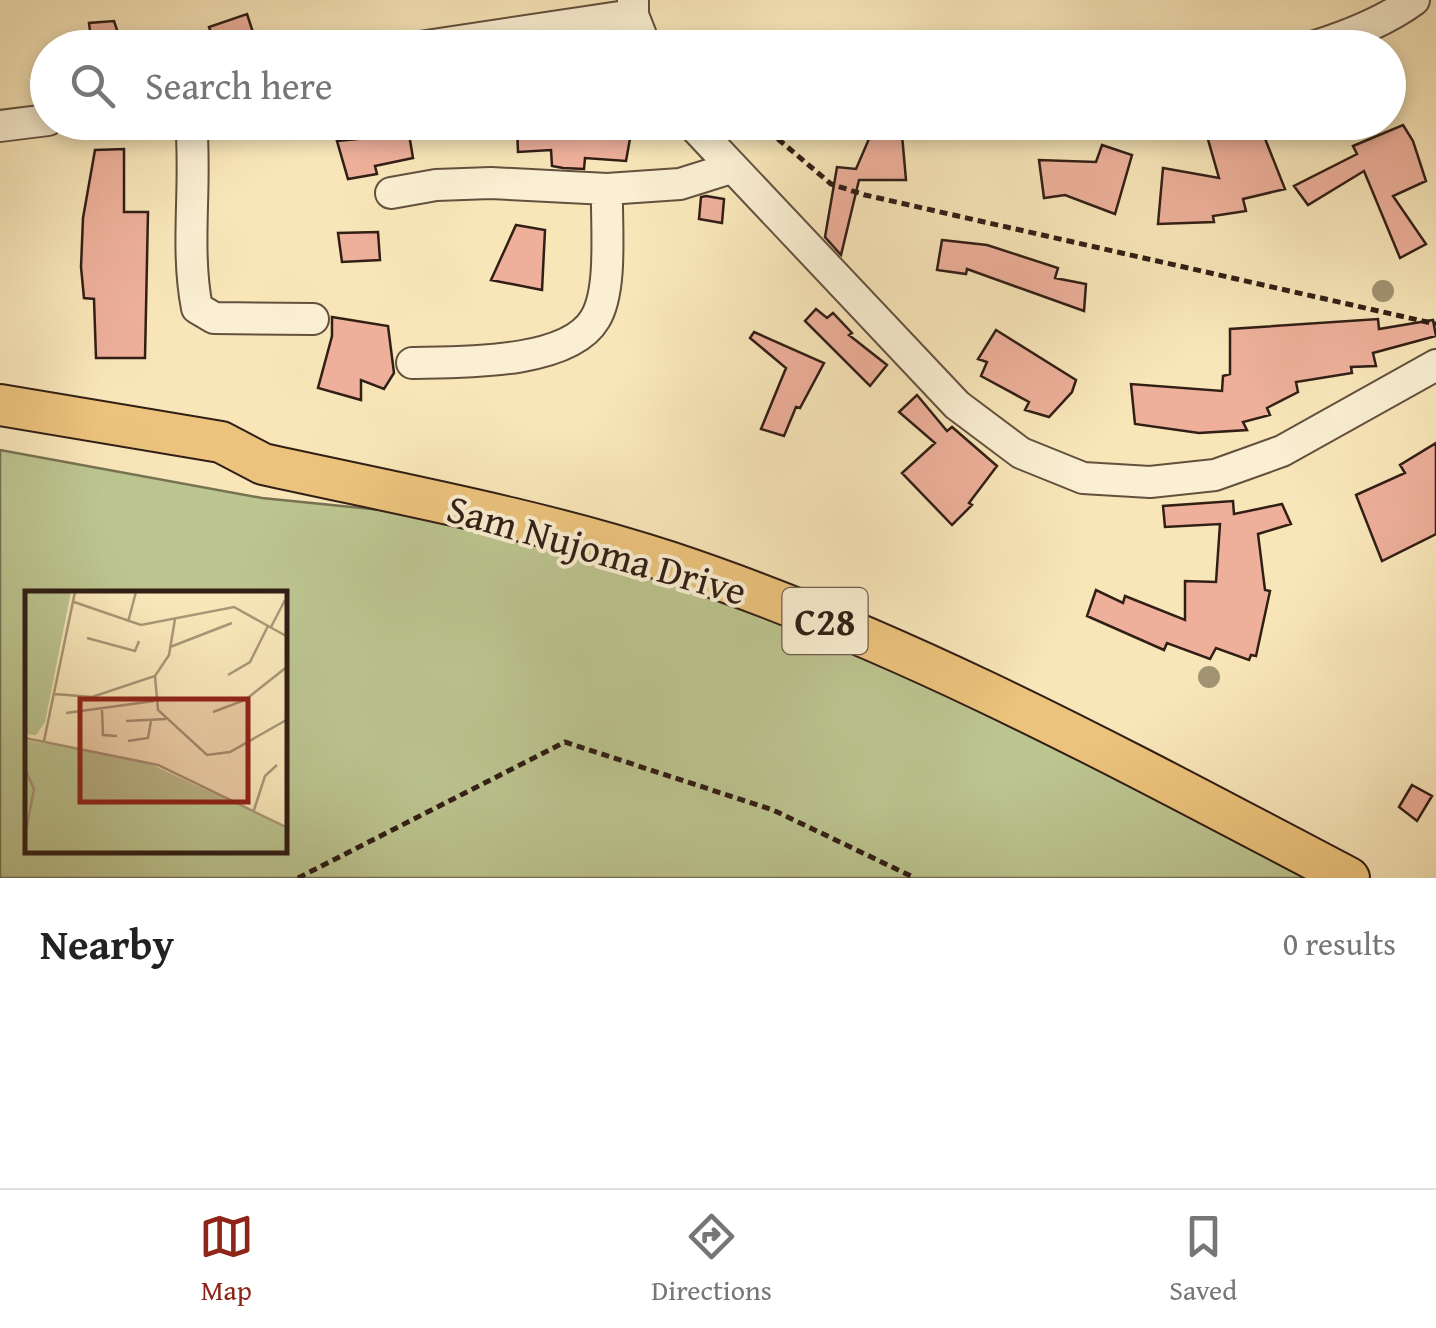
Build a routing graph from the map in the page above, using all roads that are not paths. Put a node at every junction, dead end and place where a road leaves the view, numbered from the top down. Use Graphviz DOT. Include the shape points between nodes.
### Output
graph roads {
  1 [pos="1414,0"];
  2 [pos="633,7"];
  3 [pos="510,30"];
  4 [pos="1358,30"];
  5 [pos="30,122"];
  6 [pos="0,126"];
  7 [pos="193,140"];
  8 [pos="706,140"];
  9 [pos="732,168"];
  10 [pos="607,189"];
  11 [pos="391,193"];
  12 [pos="313,319"];
  13 [pos="412,363"];
  14 [pos="1436,365"];
  15 [pos="0,404"];
  16 [pos="0,432"];
  17 [pos="264,464"];
  18 [pos="1350,878"];
  1 -- 4 [label="lane"];
  2 -- 3 [label="lane"];
  5 -- 6 [label="lane"];
  7 -- 12 [label="lane" via="196,308 214,318"];
  8 -- 9 [label="lane"];
  9 -- 10 [label="lane" via="680,184"];
  9 -- 14 [label="lane" via="957,405 1021,452 1083,478 1150,482 1214,475 1282,450"];
  10 -- 11 [label="lane" via="492,183"];
  10 -- 13 [label="lane" via="604,294 595,320 578,338 529,356"];
  15 -- 17 [label="main road, Sam Nujoma Drive / C28" via="222,442"];
  16 -- 17 [label="main road, Sam Nujoma Drive / C28" via="214,469"];
  17 -- 18 [label="main road, Sam Nujoma Drive / C28" via="541,526 668,562 807,613 1035,714"];
}
